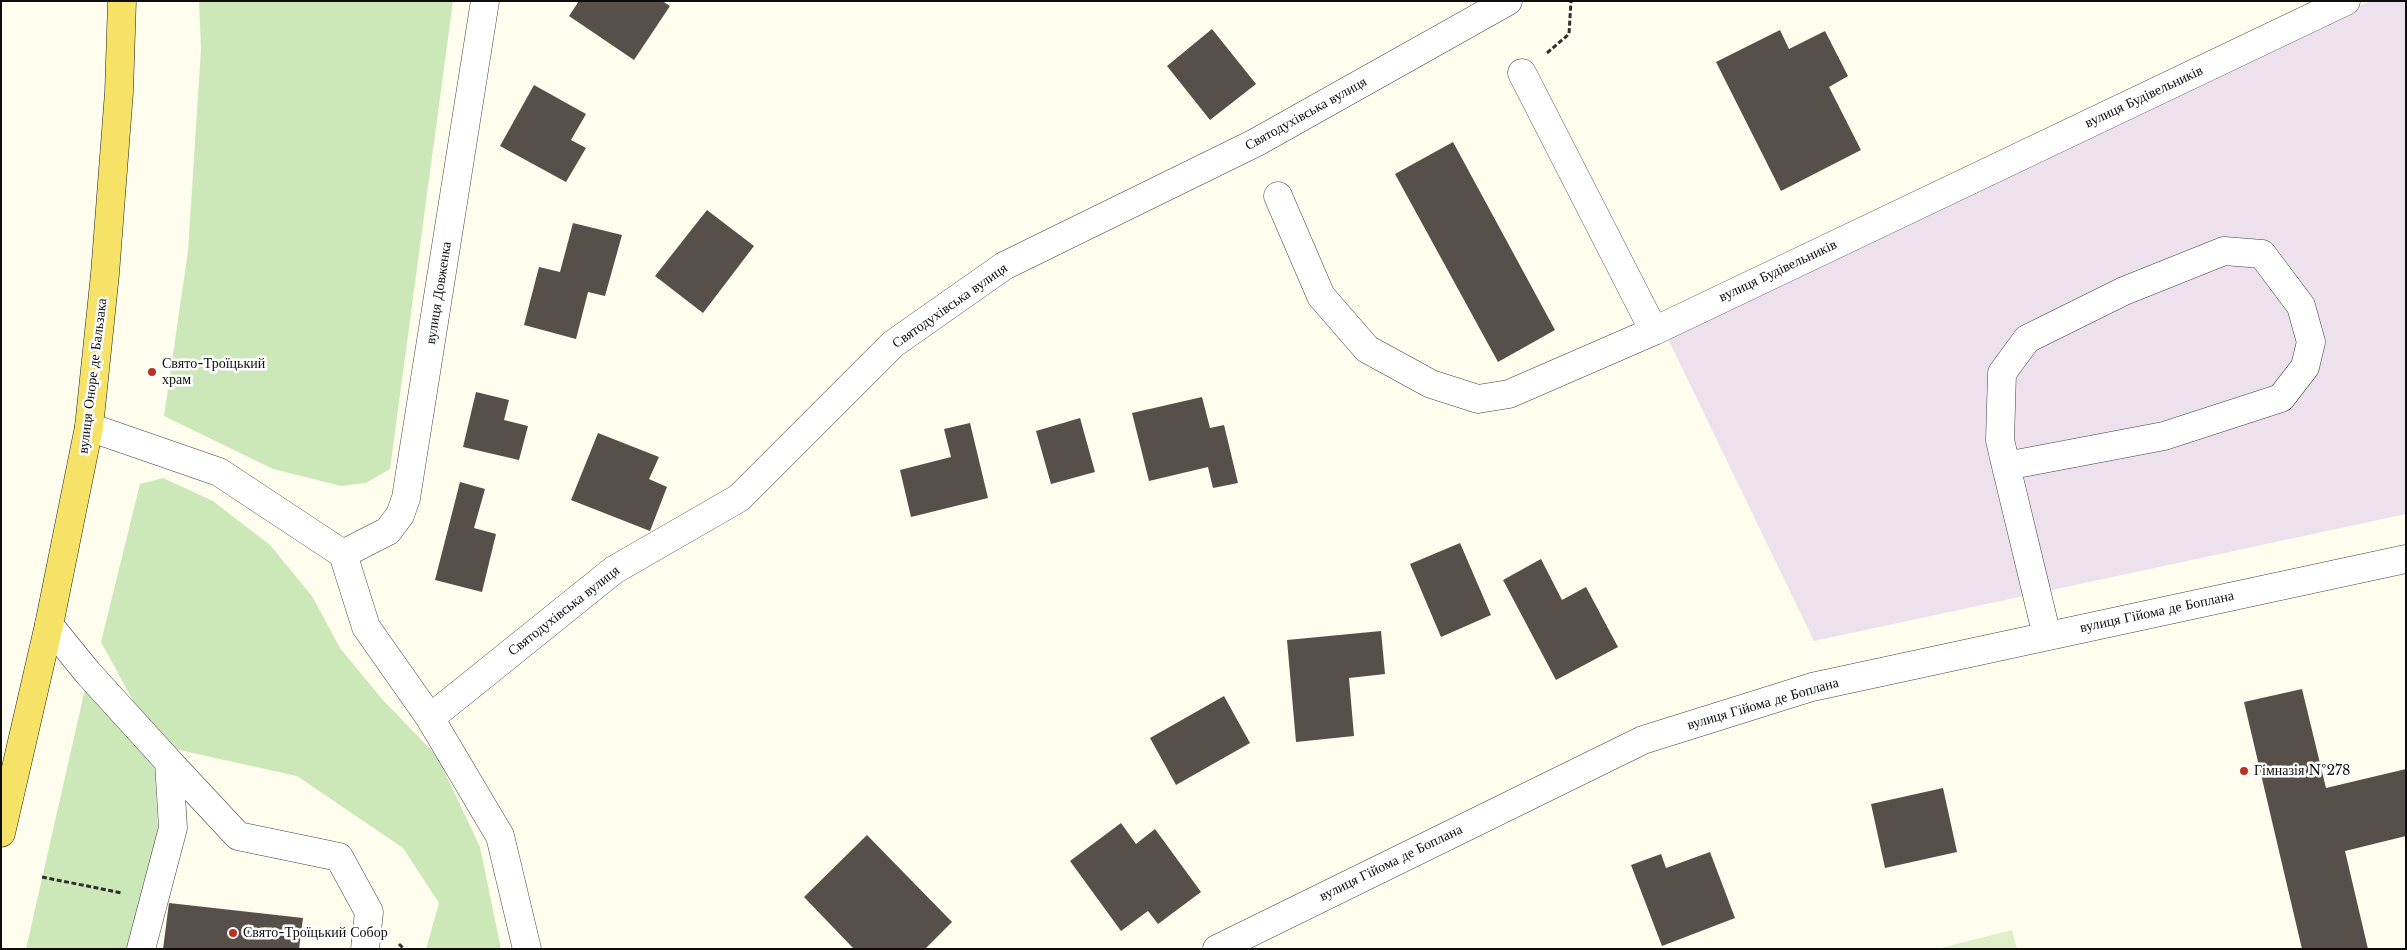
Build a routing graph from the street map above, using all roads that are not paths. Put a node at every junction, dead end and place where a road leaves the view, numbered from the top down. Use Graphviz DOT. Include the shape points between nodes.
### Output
graph roads {
  1 [pos="122,1"];
  2 [pos="485,1"];
  3 [pos="1508,1"];
  4 [pos="2346,1"];
  5 [pos="1522,73"];
  6 [pos="1278,196"];
  7 [pos="1654,330"];
  8 [pos="89,427"];
  9 [pos="2006,466"];
  10 [pos="343,554"];
  11 [pos="2406,559"];
  12 [pos="49,625"];
  13 [pos="2047,636"];
  14 [pos="430,718"];
  15 [pos="168,762"];
  16 [pos="1,833"];
  17 [pos="141,949"];
  18 [pos="364,949"];
  19 [pos="527,949"];
  20 [pos="1217,949"];
  1 -- 8 [label="main road, вулиця Оноре де Бальзака" via="119,92 105,274"];
  2 -- 10 [label="street, вулиця Довженка" via="406,498 400,515 388,531"];
  3 -- 14 [label="street, Святодухівська вулиця" via="1255,143 1004,266 893,344 739,498 614,570"];
  4 -- 7 [label="street, вулиця Будівельників"];
  5 -- 7 [label="street"];
  6 -- 7 [label="street, вулиця Будівельників" via="1321,296 1367,349 1431,384 1478,400 1509,394"];
  8 -- 10 [label="street" via="219,472"];
  8 -- 12 [label="main road, вулиця Оноре де Бальзака"];
  9 -- 9 [label="street" via="2000,440 2002,373 2027,339 2124,291 2224,251 2262,254 2302,306 2311,342 2305,367 2281,398 2164,436"];
  9 -- 13 [label="street"];
  10 -- 14 [label="street" via="366,627"];
  11 -- 13 [label="street, вулиця Гійома де Боплана"];
  12 -- 15 [label="street"];
  12 -- 16 [label="main road, вулиця Оноре де Бальзака"];
  13 -- 20 [label="street, вулиця Гійома де Боплана" via="1812,687 1643,740"];
  14 -- 19 [label="street" via="500,836"];
  15 -- 17 [label="street" via="173,828"];
  15 -- 18 [label="street" via="238,836 339,858 369,912"];
}
